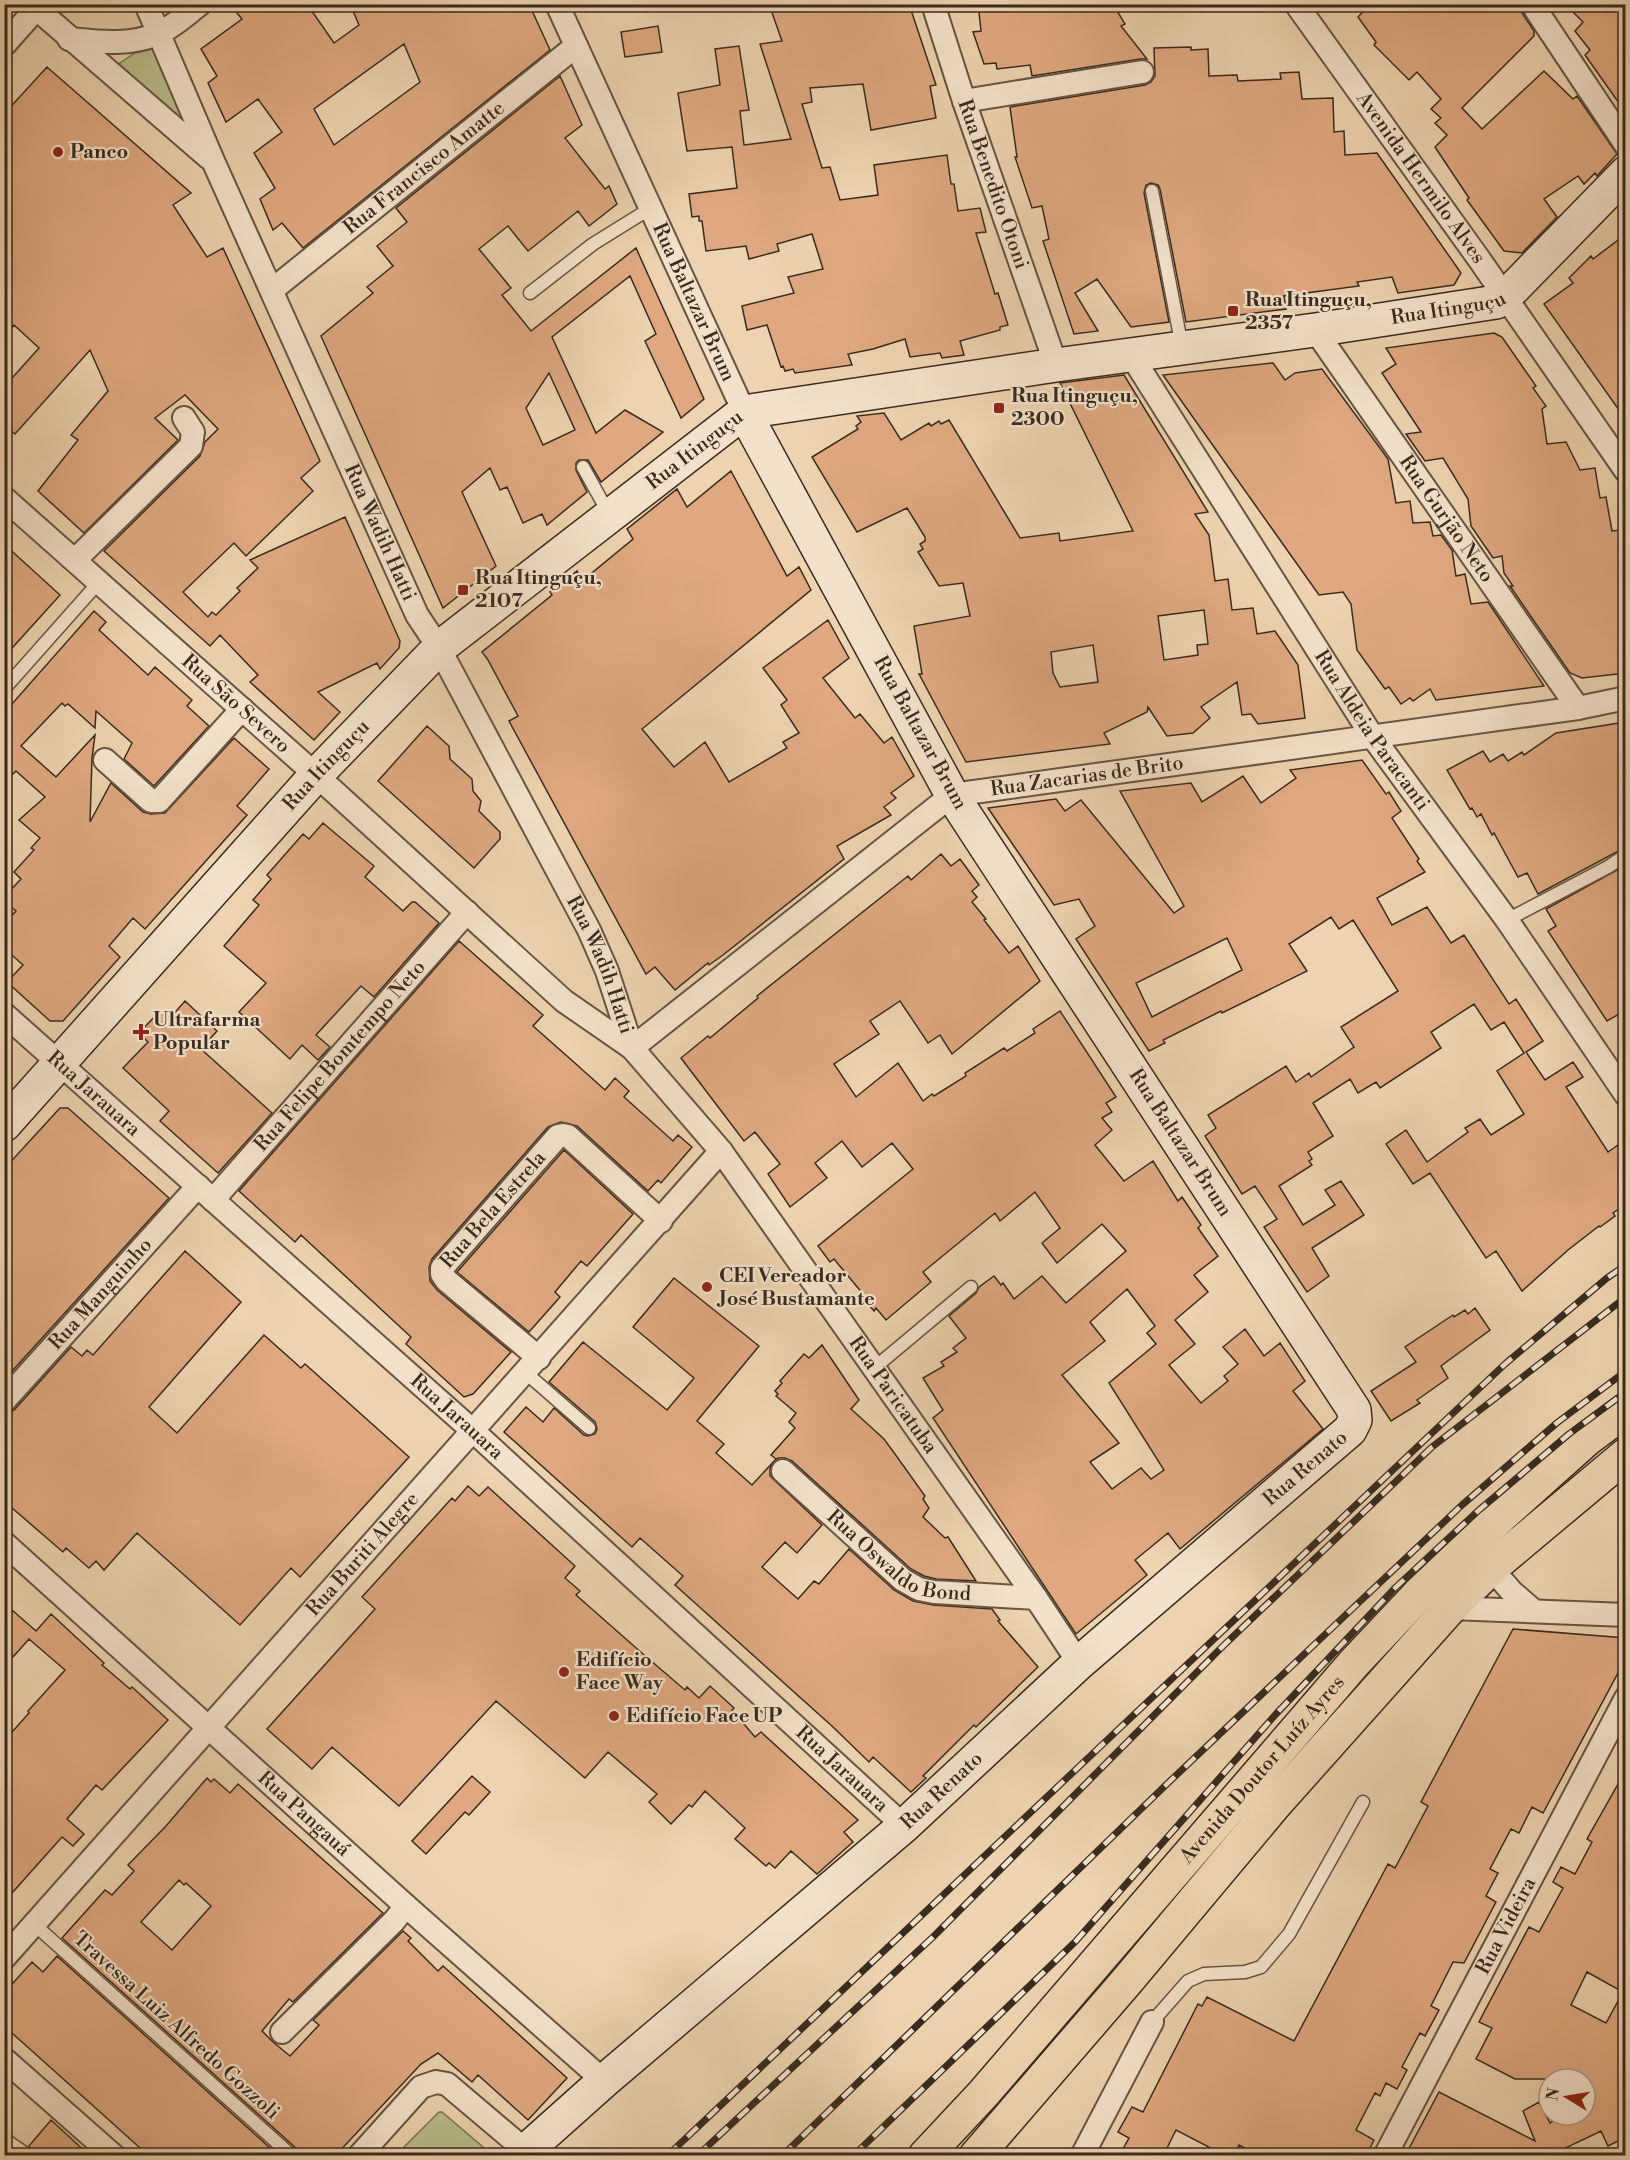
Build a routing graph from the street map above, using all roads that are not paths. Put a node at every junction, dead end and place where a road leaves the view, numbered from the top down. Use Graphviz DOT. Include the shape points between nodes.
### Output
graph roads {
  1 [pos="146,4"];
  2 [pos="200,4"];
  3 [pos="557,4"];
  4 [pos="933,4"];
  5 [pos="1296,4"];
  6 [pos="33,7"];
  7 [pos="1536,10"];
  8 [pos="159,34"];
  9 [pos="69,39"];
  10 [pos="4,45"];
  11 [pos="576,46"];
  12 [pos="1142,72"];
  13 [pos="964,101"];
  14 [pos="1626,145"];
  15 [pos="214,163"];
  16 [pos="1626,173"];
  17 [pos="1152,191"];
  18 [pos="651,208"];
  19 [pos="272,290"];
  20 [pos="530,293"];
  21 [pos="1505,297"];
  22 [pos="1315,330"];
  23 [pos="1182,348"];
  24 [pos="1131,355"];
  25 [pos="1056,365"];
  26 [pos="744,412"];
  27 [pos="184,418"];
  28 [pos="583,467"];
  29 [pos="1626,471"];
  30 [pos="4,498"];
  31 [pos="610,515"];
  32 [pos="75,560"];
  33 [pos="99,582"];
  34 [pos="438,648"];
  35 [pos="4,689"];
  36 [pos="1626,698"];
  37 [pos="1578,708"];
  38 [pos="242,709"];
  39 [pos="1372,736"];
  40 [pos="105,760"];
  41 [pos="316,775"];
  42 [pos="952,795"];
  43 [pos="1626,855"];
  44 [pos="467,912"];
  45 [pos="1507,920"];
  46 [pos="4,1014"];
  47 [pos="632,1048"];
  48 [pos="60,1063"];
  49 [pos="1626,1095"];
  50 [pos="4,1125"];
  51 [pos="721,1151"];
  52 [pos="206,1193"];
  53 [pos="661,1221"];
  54 [pos="971,1287"];
  55 [pos="532,1366"];
  56 [pos="873,1369"];
  57 [pos="4,1401"];
  58 [pos="1626,1410"];
  59 [pos="1355,1420"];
  60 [pos="589,1428"];
  61 [pos="473,1431"];
  62 [pos="1626,1455"];
  63 [pos="783,1471"];
  64 [pos="4,1543"];
  65 [pos="1491,1568"];
  66 [pos="1036,1598"];
  67 [pos="1450,1608"];
  68 [pos="1534,1611"];
  69 [pos="1626,1615"];
  70 [pos="1078,1664"];
  71 [pos="1626,1698"];
  72 [pos="209,1727"];
  73 [pos="1363,1802"];
  74 [pos="904,1826"];
  75 [pos="406,1906"];
  76 [pos="35,1925"];
  77 [pos="4,1958"];
  78 [pos="1152,2022"];
  79 [pos="282,2032"];
  80 [pos="4,2059"];
  81 [pos="604,2081"];
  82 [pos="4,2139"];
  83 [pos="23,2152"];
  84 [pos="522,2153"];
  85 [pos="114,2156"];
  86 [pos="292,2156"];
  87 [pos="359,2156"];
  88 [pos="925,2156"];
  89 [pos="976,2156"];
  90 [pos="1082,2156"];
  91 [pos="1385,2156"];
  1 -- 8 [label="street, Rua Wadih Hatti"];
  2 -- 8 [label="street"];
  3 -- 11 [label="street, Rua Baltazar Brum"];
  4 -- 13 [label="street, Rua Benedito Otoni"];
  5 -- 21 [label="street, Avenida Hermilo Alves"];
  6 -- 9 [label="street"];
  6 -- 10 [label="street"];
  7 -- 14 [label="street"];
  8 -- 9 [label="street" via="131,42"];
  8 -- 15 [label="street, Rua Wadih Hatti"];
  9 -- 15 [label="street"];
  11 -- 18 [label="street, Rua Baltazar Brum"];
  11 -- 19 [label="street, Rua Francisco Amatte"];
  12 -- 13 [label="street"];
  13 -- 25 [label="street, Rua Benedito Otoni"];
  15 -- 19 [label="street, Rua Wadih Hatti"];
  16 -- 21 [label="street, Rua Itinguçu"];
  17 -- 23 [label="lane"];
  18 -- 20 [label="lane" via="593,244"];
  18 -- 26 [label="street, Rua Baltazar Brum"];
  19 -- 34 [label="street, Rua Wadih Hatti" via="417,615"];
  21 -- 22 [label="street, Rua Itinguçu" via="1496,302"];
  21 -- 29 [label="street, Avenida Hermilo Alves"];
  22 -- 23 [label="street, Rua Itinguçu"];
  22 -- 37 [label="street, Rua Gurjão Neto"];
  23 -- 24 [label="street, Rua Itinguçu"];
  24 -- 25 [label="street, Rua Itinguçu"];
  24 -- 39 [label="street, Rua Aldeia Paracanti"];
  25 -- 26 [label="street, Rua Itinguçu"];
  26 -- 31 [label="street, Rua Itinguçu"];
  26 -- 42 [label="street, Rua Baltazar Brum"];
  27 -- 32 [label="street" via="193,432 191,446"];
  28 -- 31 [label="lane"];
  30 -- 32 [label="street, Rua São Severo"];
  31 -- 34 [label="street, Rua Itinguçu"];
  32 -- 33 [label="street, Rua São Severo"];
  33 -- 35 [label="lane"];
  33 -- 38 [label="street, Rua São Severo"];
  34 -- 41 [label="street, Rua Itinguçu"];
  34 -- 47 [label="street, Rua Wadih Hatti" via="589,930 607,970"];
  36 -- 37 [label="street, Rua Zacarias de Brito"];
  37 -- 39 [label="street, Rua Zacarias de Brito"];
  38 -- 40 [label="street" via="159,801 151,801"];
  38 -- 41 [label="street, Rua São Severo"];
  39 -- 42 [label="street, Rua Zacarias de Brito"];
  39 -- 45 [label="street, Rua Aldeia Paracanti"];
  41 -- 44 [label="street, Rua São Severo"];
  41 -- 48 [label="street, Rua Itinguçu"];
  42 -- 47 [label="street"];
  42 -- 59 [label="street, Rua Baltazar Brum" via="1354,1410"];
  43 -- 45 [label="lane"];
  44 -- 47 [label="street, Rua São Severo" via="564,1001"];
  44 -- 52 [label="street, Rua Felipe Bomtempo Neto"];
  45 -- 49 [label="street, Rua Aldeia Paracanti"];
  46 -- 48 [label="street, Rua Jarauara"];
  47 -- 51 [label="street, Rua Paricatuba"];
  48 -- 50 [label="street, Rua Itinguçu"];
  48 -- 52 [label="street, Rua Jarauara"];
  51 -- 53 [label="street, Rua Buriti Alegre"];
  51 -- 56 [label="street, Rua Paricatuba"];
  52 -- 57 [label="street, Rua Manguinho"];
  52 -- 61 [label="street, Rua Jarauara"];
  53 -- 55 [label="street, Rua Buriti Alegre"];
  53 -- 55 [label="street, Rua Bela Estrela" via="568,1136 558,1136 442,1268 446,1280"];
  54 -- 56 [label="lane"];
  55 -- 60 [label="lane"];
  55 -- 61 [label="street, Rua Buriti Alegre"];
  56 -- 66 [label="street, Rua Paricatuba"];
  58 -- 88 [label="highway, Avenida Doutor Luíz Ayres" via="1587,1438 1502,1515 1354,1663"];
  59 -- 70 [label="street, Rua Renato" via="1350,1430"];
  61 -- 72 [label="street, Rua Buriti Alegre"];
  61 -- 74 [label="street, Rua Jarauara"];
  62 -- 65 [label="highway, Avenida Doutor Luíz Ayres"];
  63 -- 66 [label="street, Rua Oswaldo Bond" via="903,1580 919,1589"];
  64 -- 72 [label="street, Rua Pangauá"];
  65 -- 67 [label="highway, Avenida Doutor Luíz Ayres"];
  65 -- 68 [label="street"];
  66 -- 70 [label="street, Rua Paricatuba"];
  67 -- 68 [label="street"];
  67 -- 89 [label="highway, Avenida Doutor Luíz Ayres" via="1276,1803"];
  68 -- 69 [label="street"];
  70 -- 74 [label="street, Rua Renato"];
  71 -- 91 [label="street, Rua Videira"];
  72 -- 75 [label="street, Rua Pangauá"];
  72 -- 76 [label="street, Rua Buriti Alegre"];
  73 -- 78 [label="lane" via="1288,1934 1261,1967 1245,1972 1204,1974 1188,1981"];
  74 -- 81 [label="street, Rua Renato"];
  75 -- 79 [label="street"];
  75 -- 81 [label="street, Rua Pangauá"];
  76 -- 77 [label="street, Rua Buriti Alegre"];
  76 -- 86 [label="lane, Travessa Luiz Alfredo Gozzoli"];
  78 -- 90 [label="street"];
  80 -- 85 [label="street"];
  81 -- 84 [label="street, Rua Renato"];
  82 -- 83 [label="lane"];
  84 -- 87 [label="street" via="447,2084 436,2082 421,2087"];
}
